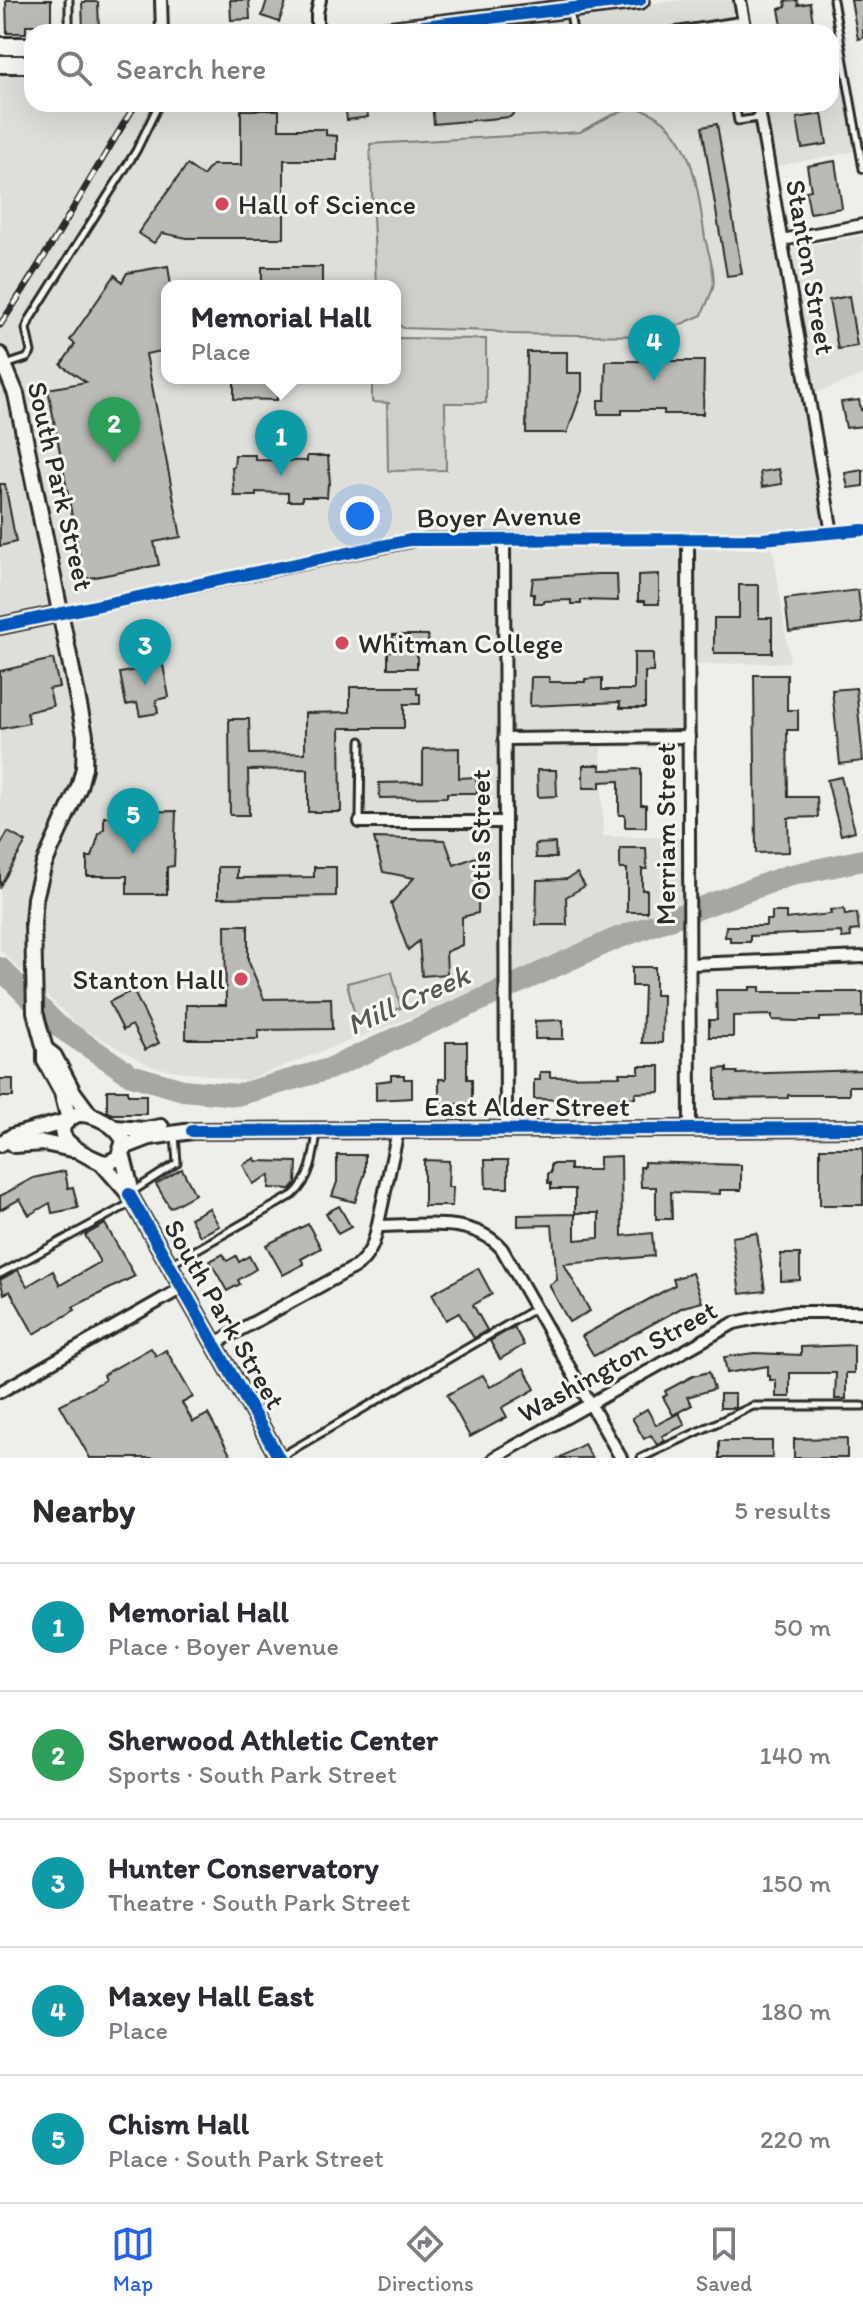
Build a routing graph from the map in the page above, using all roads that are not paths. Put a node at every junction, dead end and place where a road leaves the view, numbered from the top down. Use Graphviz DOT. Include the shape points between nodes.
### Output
graph roads {
  1 [pos="69,0"];
  2 [pos="161,0"];
  3 [pos="320,0"];
  4 [pos="640,0"];
  5 [pos="740,0"];
  6 [pos="833,0"];
  7 [pos="569,10"];
  8 [pos="722,23"];
  9 [pos="69,24"];
  10 [pos="162,24"];
  11 [pos="317,24"];
  12 [pos="445,24"];
  13 [pos="572,24"];
  14 [pos="716,24"];
  15 [pos="730,24"];
  16 [pos="745,24"];
  17 [pos="837,24"];
  18 [pos="839,34"];
  19 [pos="0,46"];
  20 [pos="24,46"];
  21 [pos="0,64"];
  22 [pos="24,64"];
  23 [pos="155,112"];
  24 [pos="736,112"];
  25 [pos="759,112"];
  26 [pos="760,118"];
  27 [pos="863,169"];
  28 [pos="863,225"];
  29 [pos="782,240"];
  30 [pos="3,360"];
  31 [pos="863,530"];
  32 [pos="832,533"];
  33 [pos="504,539"];
  34 [pos="688,539"];
  35 [pos="62,613"];
  36 [pos="0,626"];
  37 [pos="689,737"];
  38 [pos="504,739"];
  39 [pos="361,741"];
  40 [pos="360,822"];
  41 [pos="504,822"];
  42 [pos="863,957"];
  43 [pos="690,964"];
  44 [pos="45,1049"];
  45 [pos="90,1115"];
  46 [pos="68,1120"];
  47 [pos="115,1128"];
  48 [pos="863,1128"];
  49 [pos="690,1129"];
  50 [pos="506,1130"];
  51 [pos="192,1131"];
  52 [pos="317,1131"];
  53 [pos="398,1131"];
  54 [pos="175,1134"];
  55 [pos="1,1144"];
  56 [pos="72,1149"];
  57 [pos="123,1150"];
  58 [pos="101,1162"];
  59 [pos="131,1198"];
  60 [pos="378,1226"];
  61 [pos="169,1265"];
  62 [pos="0,1274"];
  63 [pos="182,1288"];
  64 [pos="536,1308"];
  65 [pos="863,1312"];
  66 [pos="214,1344"];
  67 [pos="0,1392"];
  68 [pos="590,1403"];
  69 [pos="863,1406"];
  70 [pos="279,1458"];
  71 [pos="494,1458"];
  72 [pos="621,1458"];
  73 [pos="641,1458"];
  1 -- 9 [label="lane"];
  2 -- 10 [label="street"];
  3 -- 11 [label="street"];
  4 -- 7 [label="main road"];
  5 -- 16 [label="street"];
  6 -- 17 [label="lane"];
  7 -- 12 [label="main road"];
  7 -- 13 [label="lane"];
  8 -- 14 [label="lane"];
  8 -- 15 [label="lane"];
  18 -- 27 [label="lane"];
  19 -- 20 [label="main road"];
  21 -- 22 [label="main road"];
  23 -- 30 [label="lane" via="30,319 26,329 31,352 27,358"];
  24 -- 26 [label="lane" via="738,121"];
  25 -- 26 [label="street, Stanton Street"];
  26 -- 29 [label="street, Stanton Street"];
  28 -- 29 [label="street"];
  29 -- 32 [label="street, Stanton Street"];
  30 -- 35 [label="main road, South Park Street" via="16,394"];
  31 -- 32 [label="street, Boyer Avenue"];
  32 -- 34 [label="street, Boyer Avenue"];
  33 -- 34 [label="street, Boyer Avenue"];
  33 -- 35 [label="street, Boyer Avenue" via="410,540"];
  33 -- 38 [label="street, Otis Street"];
  34 -- 37 [label="street, Merriam Street"];
  35 -- 36 [label="main road, Boyer Avenue"];
  35 -- 44 [label="main road, South Park Street" via="85,751 74,802 38,881 34,1000"];
  37 -- 38 [label="street"];
  37 -- 43 [label="street, Merriam Street"];
  38 -- 41 [label="street, Otis Street"];
  39 -- 40 [label="lane"];
  40 -- 41 [label="street"];
  41 -- 50 [label="street, Otis Street"];
  42 -- 43 [label="street"];
  43 -- 49 [label="street, Merriam Street"];
  44 -- 45 [label="main road, South Park Street"];
  44 -- 46 [label="main road, South Park Street"];
  45 -- 46 [label="main road"];
  45 -- 47 [label="main road"];
  46 -- 55 [label="main road"];
  46 -- 56 [label="main road" via="64,1139"];
  47 -- 51 [label="main road, East Alder Street" via="183,1125"];
  47 -- 57 [label="main road" via="122,1135"];
  48 -- 49 [label="main road, East Alder Street"];
  49 -- 50 [label="main road, East Alder Street"];
  50 -- 53 [label="main road, East Alder Street"];
  51 -- 52 [label="main road, East Alder Street"];
  51 -- 54 [label="main road, East Alder Street"];
  52 -- 53 [label="main road, East Alder Street"];
  52 -- 61 [label="lane" via="301,1188"];
  53 -- 60 [label="street"];
  54 -- 57 [label="main road, East Alder Street" via="150,1137"];
  54 -- 59 [label="lane" via="177,1163"];
  55 -- 56 [label="main road" via="44,1143"];
  56 -- 58 [label="main road"];
  57 -- 58 [label="main road" via="113,1161"];
  57 -- 59 [label="main road, South Park Street"];
  58 -- 59 [label="main road, South Park Street"];
  59 -- 61 [label="main road, South Park Street"];
  59 -- 62 [label="lane"];
  60 -- 64 [label="street" via="451,1225 481,1231 502,1249"];
  60 -- 66 [label="street" via="373,1247 357,1266"];
  61 -- 63 [label="main road, South Park Street"];
  63 -- 66 [label="main road, South Park Street"];
  63 -- 67 [label="street"];
  64 -- 68 [label="street"];
  64 -- 70 [label="lane"];
  65 -- 68 [label="street, Washington Street" via="787,1312 734,1323"];
  66 -- 70 [label="main road, South Park Street"];
  68 -- 71 [label="street, Washington Street"];
  68 -- 72 [label="street"];
  69 -- 73 [label="lane" via="753,1406"];
}
